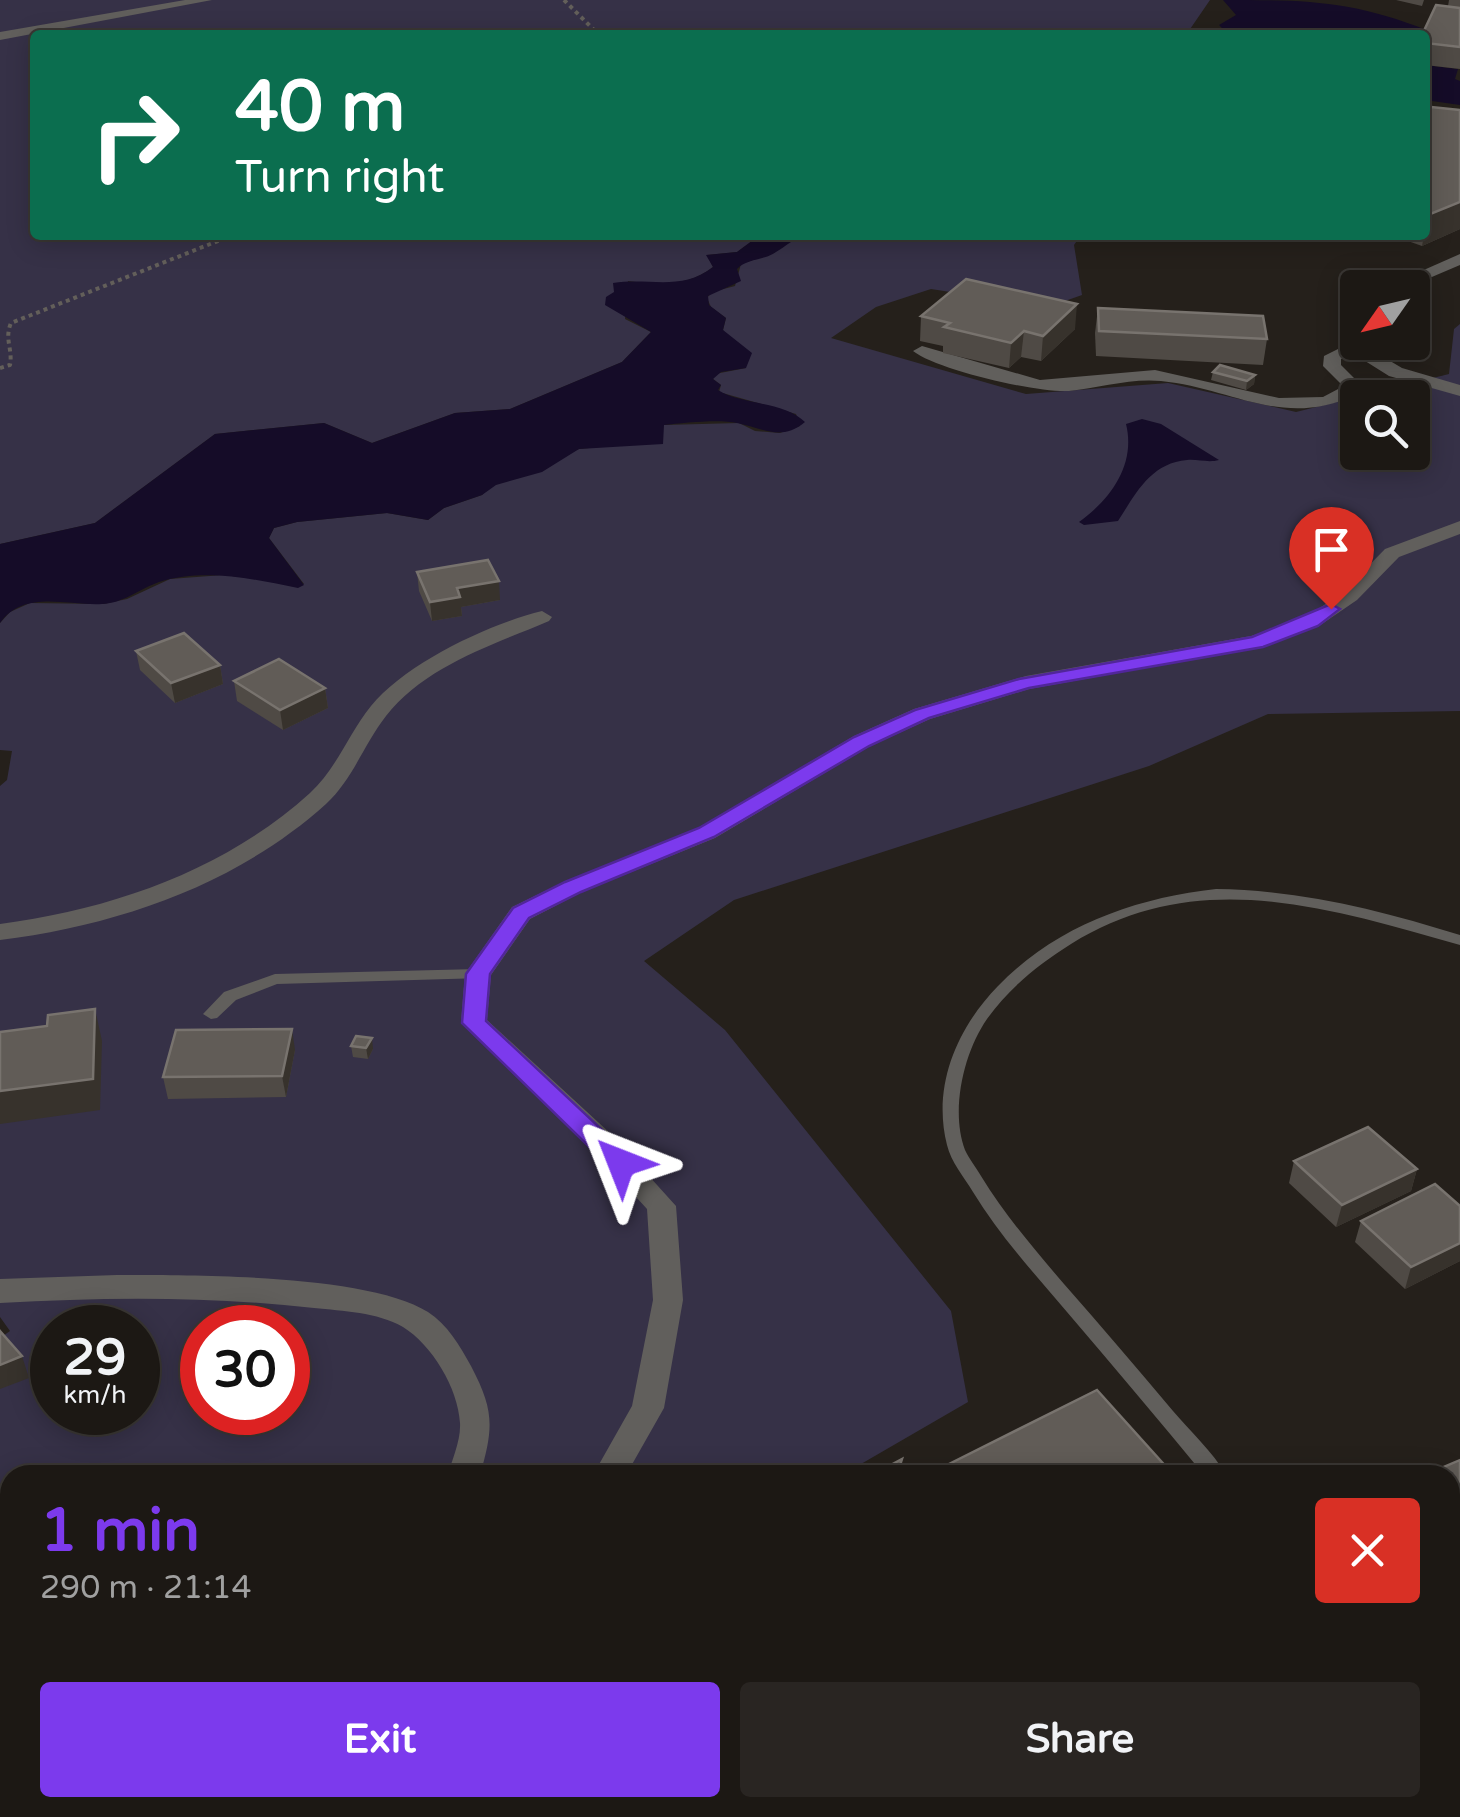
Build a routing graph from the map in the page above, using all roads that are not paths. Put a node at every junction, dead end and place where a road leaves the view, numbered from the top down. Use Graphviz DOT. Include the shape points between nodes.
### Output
graph roads {
  1 [pos="206,0"];
  2 [pos="34,30"];
  3 [pos="30,31"];
  4 [pos="0,36"];
  5 [pos="1460,259"];
  6 [pos="1430,272"];
  7 [pos="922,351"];
  8 [pos="1340,353"];
  9 [pos="1373,360"];
  10 [pos="1460,391"];
  11 [pos="1460,526"];
  12 [pos="542,617"];
  13 [pos="0,932"];
  14 [pos="1460,940"];
  15 [pos="478,974"];
  16 [pos="211,1014"];
  17 [pos="0,1291"];
  18 [pos="466,1465"];
  19 [pos="615,1465"];
  20 [pos="1207,1465"];
  1 -- 2 [label="street"];
  3 -- 4 [label="street"];
  5 -- 6 [label="street"];
  7 -- 8 [label="street" via="1042,386 1158,375 1306,404 1349,391 1349,382 1332,366 1332,356"];
  9 -- 10 [label="street"];
  11 -- 15 [label="street" via="1392,552 1312,622 1256,642 1026,683 862,741 706,833 521,913"];
  12 -- 13 [label="street" via="421,674 387,701 322,795 234,857 118,906"];
  14 -- 20 [label="lane" via="1280,897 1216,894 1149,902 1043,956 1001,992 968,1034 956,1066 955,1146 995,1216"];
  15 -- 16 [label="lane" via="275,979 230,996"];
  15 -- 19 [label="street" via="474,1023 661,1206 668,1300 648,1408"];
  17 -- 18 [label="street" via="136,1284 272,1291 394,1310 420,1322 470,1392 476,1427"];
}
